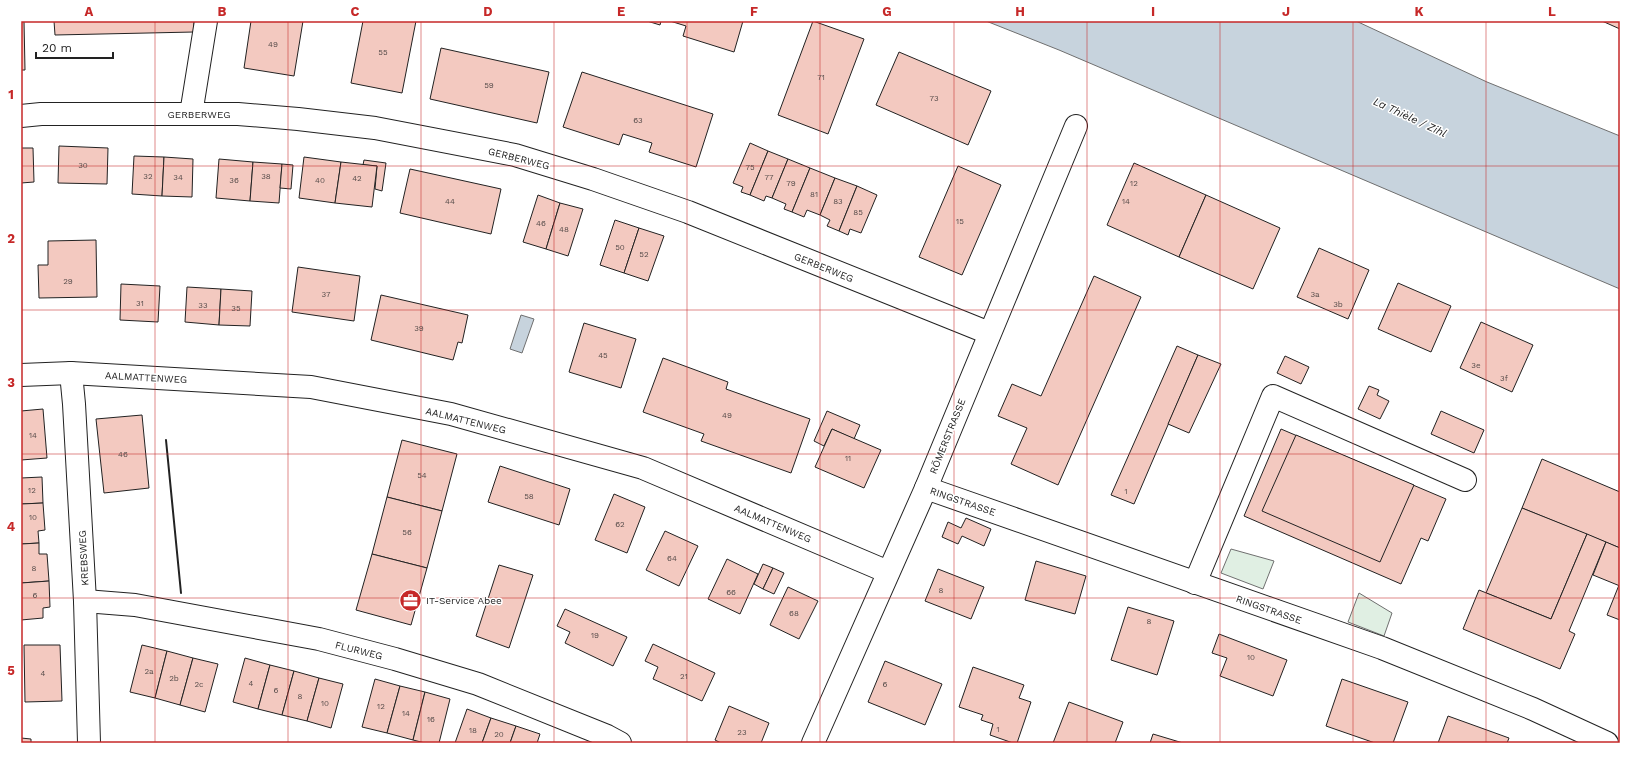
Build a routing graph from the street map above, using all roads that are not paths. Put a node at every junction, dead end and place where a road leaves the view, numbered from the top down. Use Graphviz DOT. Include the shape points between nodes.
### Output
graph roads {
  1 [pos="206,21"];
  2 [pos="191,114"];
  3 [pos="21,116"];
  4 [pos="1076,126"];
  5 [pos="989,333"];
  6 [pos="71,373"];
  7 [pos="21,375"];
  8 [pos="1466,480"];
  9 [pos="926,488"];
  10 [pos="888,572"];
  11 [pos="1195,583"];
  12 [pos="85,601"];
  13 [pos="89,743"];
  14 [pos="620,743"];
  15 [pos="813,743"];
  16 [pos="1607,743"];
  1 -- 2 [label="street"];
  2 -- 3 [label="street, GERBERWEG"];
  2 -- 5 [label="street, GERBERWEG" via="238,114 375,128 515,155 688,212"];
  4 -- 5 [label="street, RÖMERSTRASSE"];
  5 -- 9 [label="street, RÖMERSTRASSE"];
  6 -- 7 [label="street, AALMATTENWEG"];
  6 -- 10 [label="street, AALMATTENWEG" via="311,387 451,414 643,468"];
  6 -- 12 [label="street, KREBSWEG"];
  8 -- 11 [label="street" via="1273,396"];
  9 -- 10 [label="street, RÖMERSTRASSE"];
  9 -- 11 [label="street, RINGSTRASSE"];
  10 -- 15 [label="street, RÖMERSTRASSE"];
  11 -- 16 [label="street, RINGSTRASSE" via="1382,648 1533,709"];
  12 -- 13 [label="street, KREBSWEG"];
  12 -- 14 [label="street, FLURWEG" via="135,604 319,640 395,659 478,684"];
}
